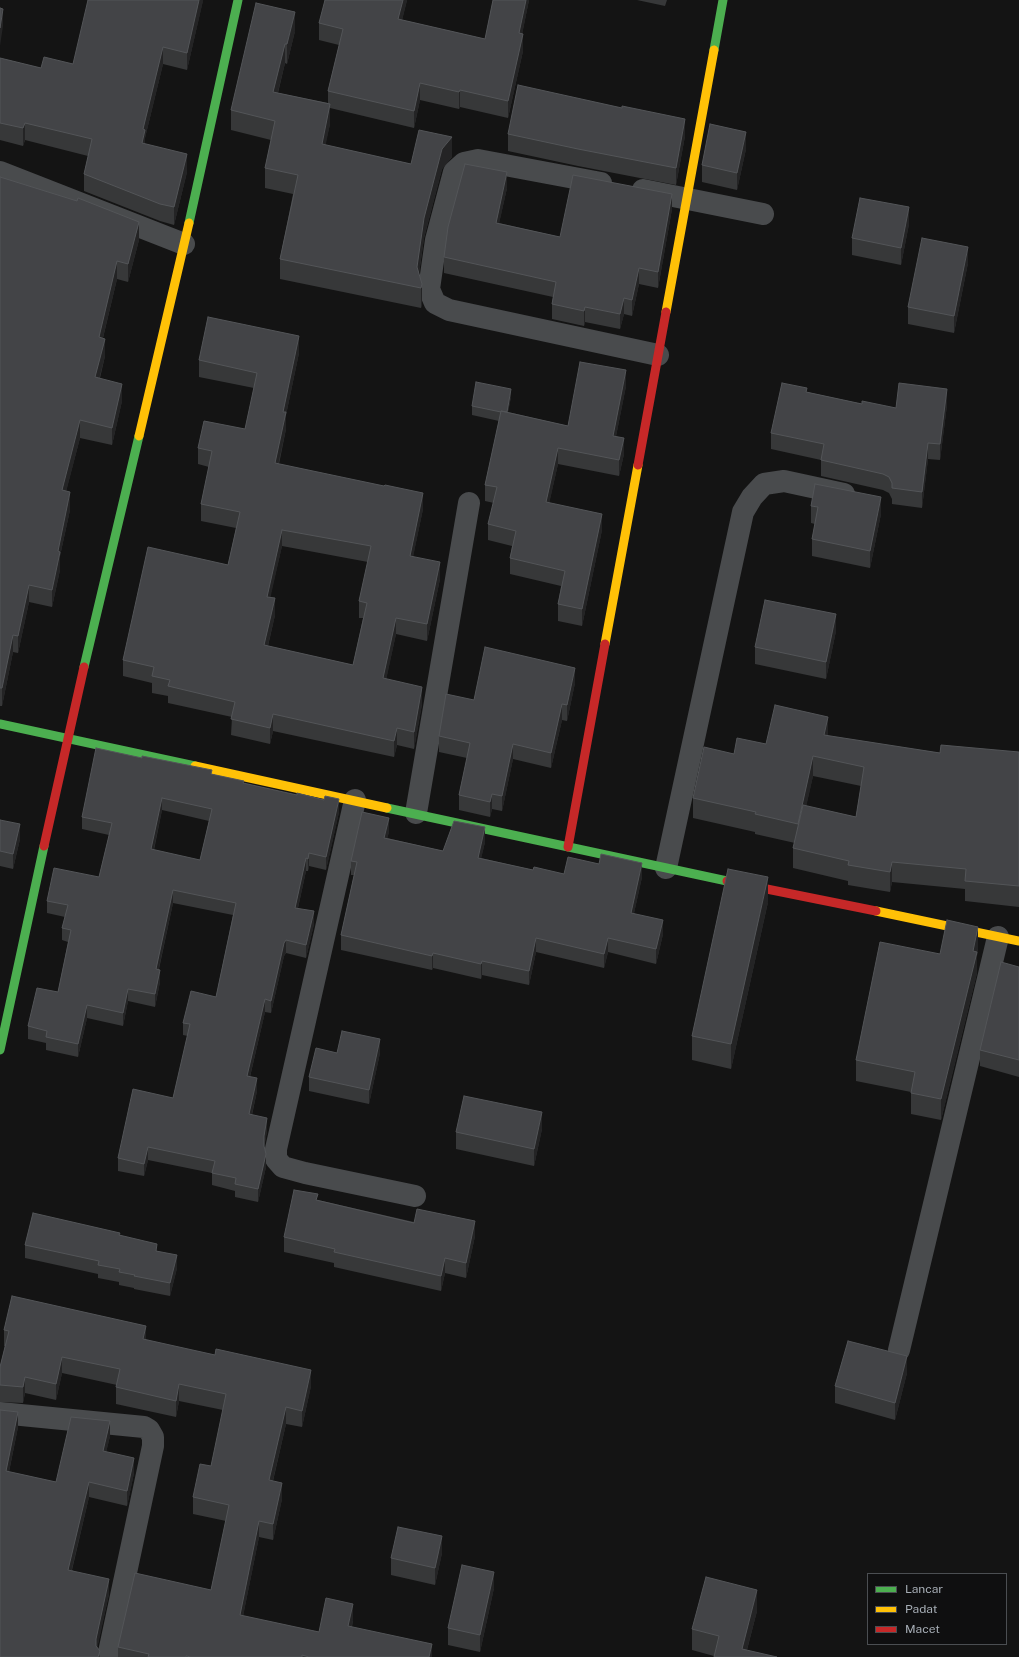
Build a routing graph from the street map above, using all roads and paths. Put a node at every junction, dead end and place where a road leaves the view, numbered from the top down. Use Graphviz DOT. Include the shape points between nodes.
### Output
graph roads {
  1 [pos="238,0"];
  2 [pos="723,0"];
  3 [pos="0,172"];
  4 [pos="686,198"];
  5 [pos="763,214"];
  6 [pos="184,244"];
  7 [pos="658,355"];
  8 [pos="865,499"];
  9 [pos="469,503"];
  10 [pos="0,724"];
  11 [pos="67,739"];
  12 [pos="355,800"];
  13 [pos="416,813"];
  14 [pos="568,847"];
  15 [pos="666,868"];
  16 [pos="998,937"];
  17 [pos="1019,941"];
  18 [pos="0,1050"];
  19 [pos="415,1196"];
  20 [pos="899,1350"];
  21 [pos="0,1413"];
  22 [pos="108,1657"];
  1 -- 6 [label="street"];
  2 -- 4 [label="street"];
  3 -- 6 [label="street"];
  4 -- 5 [label="street"];
  4 -- 7 [label="street"];
  4 -- 7 [label="street" via="478,160 464,163 454,172 436,240 429,289 435,303 449,310"];
  6 -- 11 [label="street"];
  7 -- 14 [label="street"];
  8 -- 15 [label="street" via="784,481 764,484 743,512"];
  9 -- 13 [label="street"];
  10 -- 11 [label="street"];
  11 -- 12 [label="street"];
  11 -- 18 [label="street"];
  12 -- 13 [label="street"];
  12 -- 19 [label="street" via="276,1159 283,1167 305,1173"];
  13 -- 14 [label="street"];
  14 -- 15 [label="street"];
  15 -- 16 [label="street"];
  16 -- 17 [label="street"];
  16 -- 20 [label="street"];
  21 -- 22 [label="street" via="144,1427 153,1437"];
}
